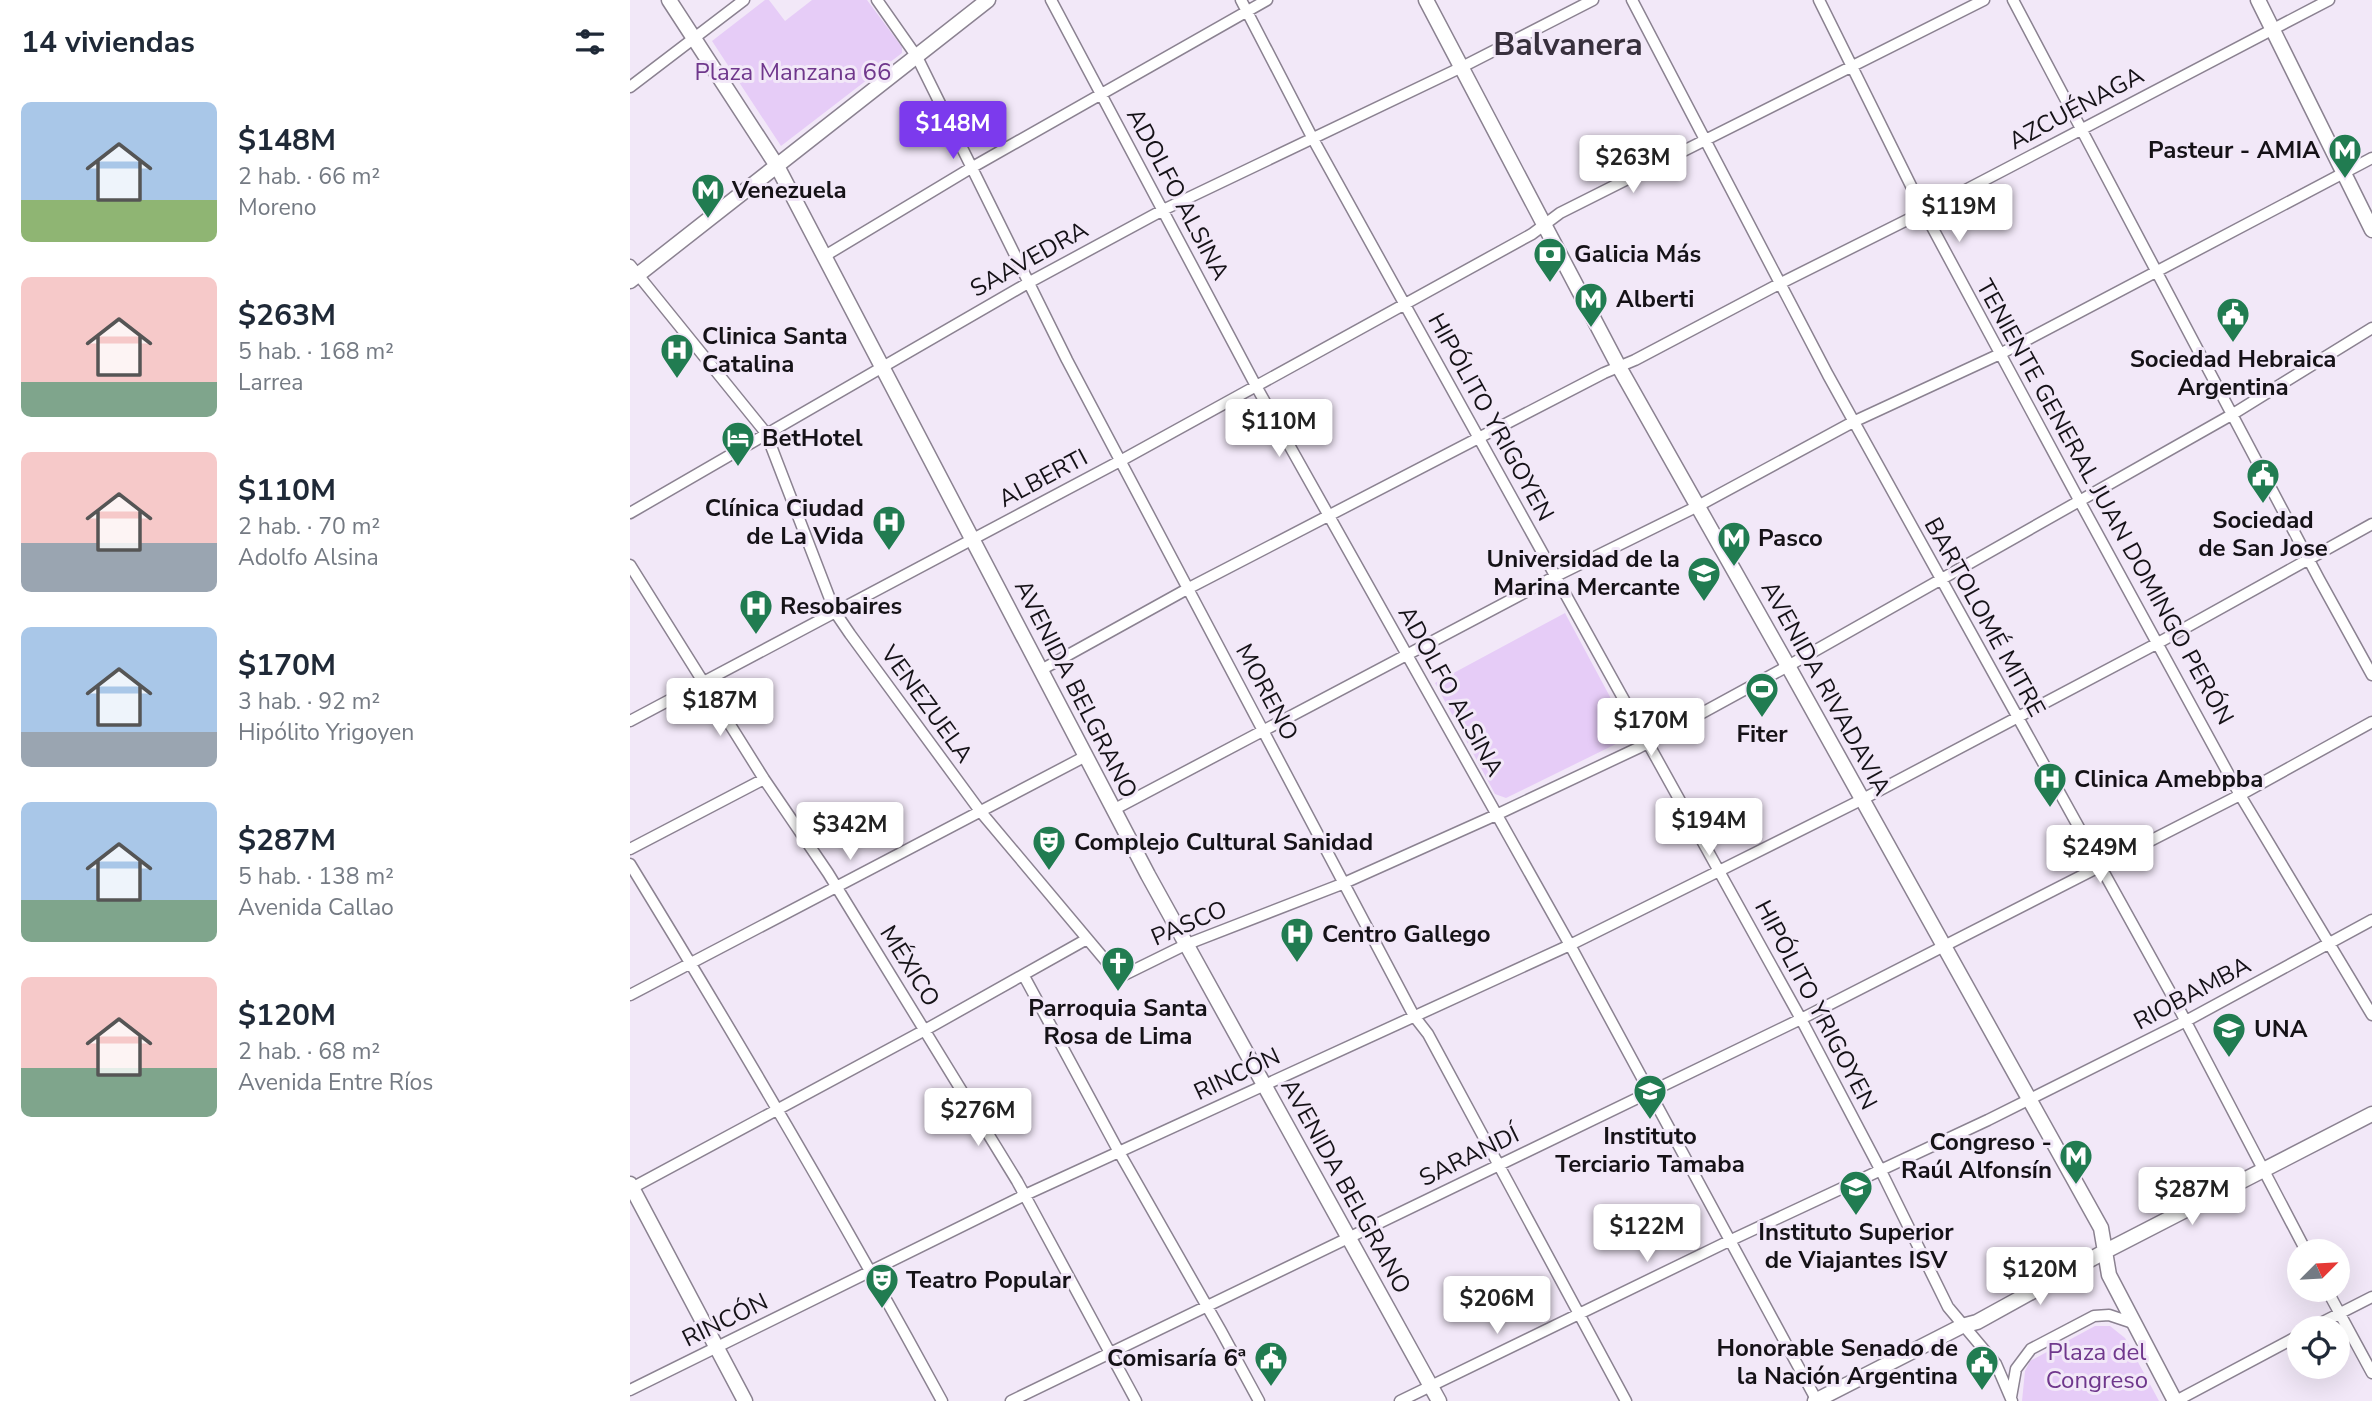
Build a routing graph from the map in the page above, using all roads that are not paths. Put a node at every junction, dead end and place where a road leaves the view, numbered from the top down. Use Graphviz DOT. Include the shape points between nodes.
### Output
graph roads {
  1 [pos="669,0"];
  2 [pos="744,0"];
  3 [pos="877,0"];
  4 [pos="988,0"];
  5 [pos="1051,0"];
  6 [pos="1267,0"];
  7 [pos="1426,0"];
  8 [pos="1593,0"];
  9 [pos="1632,0"];
  10 [pos="1819,0"];
  11 [pos="1984,0"];
  12 [pos="2012,0"];
  13 [pos="2258,0"];
  14 [pos="2329,0"];
  15 [pos="1244,5"];
  16 [pos="2272,29"];
  17 [pos="694,38"];
  18 [pos="917,57"];
  19 [pos="1853,66"];
  20 [pos="1462,67"];
  21 [pos="630,87"];
  22 [pos="1102,95"];
  23 [pos="2081,129"];
  24 [pos="1313,139"];
  25 [pos="1706,141"];
  26 [pos="2372,158"];
  27 [pos="777,166"];
  28 [pos="971,168"];
  29 [pos="2343,172"];
  30 [pos="1163,210"];
  31 [pos="1924,212"];
  32 [pos="1545,225"];
  33 [pos="2372,230"];
  34 [pos="823,257"];
  35 [pos="2157,272"];
  36 [pos="632,273"];
  37 [pos="1028,283"];
  38 [pos="1779,284"];
  39 [pos="1404,305"];
  40 [pos="2372,328"];
  41 [pos="2000,354"];
  42 [pos="881,367"];
  43 [pos="1619,367"];
  44 [pos="1256,387"];
  45 [pos="2233,414"];
  46 [pos="1853,422"];
  47 [pos="766,433"];
  48 [pos="1479,438"];
  49 [pos="1122,460"];
  50 [pos="2078,500"];
  51 [pos="1698,506"];
  52 [pos="630,513"];
  53 [pos="1329,516"];
  54 [pos="2372,524"];
  55 [pos="972,538"];
  56 [pos="2309,560"];
  57 [pos="630,565"];
  58 [pos="1556,576"];
  59 [pos="1940,579"];
  60 [pos="1189,588"];
  61 [pos="835,611"];
  62 [pos="2158,643"];
  63 [pos="1407,656"];
  64 [pos="1788,666"];
  65 [pos="1041,670"];
  66 [pos="2372,675"];
  67 [pos="703,681"];
  68 [pos="2017,718"];
  69 [pos="630,721"];
  70 [pos="2372,722"];
  71 [pos="1264,731"];
  72 [pos="1648,741"];
  73 [pos="1084,757"];
  74 [pos="764,779"];
  75 [pos="2240,794"];
  76 [pos="1863,799"];
  77 [pos="1113,810"];
  78 [pos="980,811"];
  79 [pos="1496,815"];
  80 [pos="630,849"];
  81 [pos="630,864"];
  82 [pos="2101,867"];
  83 [pos="1719,871"];
  84 [pos="1342,884"];
  85 [pos="836,887"];
  86 [pos="2372,919"];
  87 [pos="1087,939"];
  88 [pos="2331,943"];
  89 [pos="1185,945"];
  90 [pos="1570,945"];
  91 [pos="1944,945"];
  92 [pos="690,962"];
  93 [pos="1024,976"];
  94 [pos="630,995"];
  95 [pos="2372,1015"];
  96 [pos="1414,1016"];
  97 [pos="1801,1019"];
  98 [pos="2186,1021"];
  99 [pos="925,1030"];
  100 [pos="1263,1084"];
  101 [pos="1648,1093"];
  102 [pos="2030,1100"];
  103 [pos="776,1109"];
  104 [pos="2372,1114"];
  105 [pos="1119,1152"];
  106 [pos="1499,1165"];
  107 [pos="2263,1170"];
  108 [pos="1881,1171"];
  109 [pos="631,1187"];
  110 [pos="1025,1195"];
  111 [pos="1348,1237"];
  112 [pos="2300,1239"];
  113 [pos="1729,1241"];
  114 [pos="2104,1252"];
  115 [pos="870,1271"];
  116 [pos="2372,1297"];
  117 [pos="2333,1302"];
  118 [pos="1208,1307"];
  119 [pos="2339,1313"];
  120 [pos="1578,1315"];
  121 [pos="2333,1316"];
  122 [pos="2133,1323"];
  123 [pos="1962,1325"];
  124 [pos="2287,1342"];
  125 [pos="716,1349"];
  126 [pos="1109,1354"];
  127 [pos="2372,1373"];
  128 [pos="1431,1387"];
  129 [pos="630,1390"];
  130 [pos="2012,1399"];
  131 [pos="745,1401"];
  132 [pos="942,1401"];
  133 [pos="1011,1401"];
  134 [pos="1136,1401"];
  135 [pos="1259,1401"];
  136 [pos="1400,1401"];
  137 [pos="1439,1401"];
  138 [pos="1626,1401"];
  139 [pos="1816,1401"];
  140 [pos="2176,1401"];
  1 -- 17 [label="main road, AVENIDA BELGRANO"];
  2 -- 17 [label="street"];
  3 -- 18 [label="street, MORENO"];
  4 -- 18 [label="main road"];
  5 -- 22 [label="street, ADOLFO ALSINA"];
  6 -- 15 [label="street"];
  7 -- 20 [label="main road, AVENIDA RIVADAVIA"];
  8 -- 20 [label="street, SAAVEDRA"];
  9 -- 25 [label="street, BARTOLOMÉ MITRE"];
  10 -- 19 [label="street, TENIENTE GENERAL JUAN DOMINGO PERÓN"];
  11 -- 19 [label="street, ALBERTI"];
  12 -- 23 [label="street"];
  13 -- 16 [label="main road"];
  14 -- 16 [label="street, AZCUÉNAGA"];
  15 -- 22 [label="street"];
  15 -- 24 [label="street, HIPÓLITO YRIGOYEN"];
  16 -- 23 [label="street, AZCUÉNAGA"];
  16 -- 29 [label="main road"];
  17 -- 21 [label="street"];
  17 -- 27 [label="main road, AVENIDA BELGRANO"];
  18 -- 27 [label="main road"];
  18 -- 28 [label="street, MORENO"];
  19 -- 25 [label="street, ALBERTI"];
  19 -- 31 [label="street, TENIENTE GENERAL JUAN DOMINGO PERÓN"];
  20 -- 24 [label="street, SAAVEDRA"];
  20 -- 32 [label="main road, AVENIDA RIVADAVIA"];
  22 -- 28 [label="street"];
  22 -- 30 [label="street, ADOLFO ALSINA"];
  23 -- 31 [label="street, AZCUÉNAGA"];
  23 -- 35 [label="street"];
  24 -- 30 [label="street, SAAVEDRA"];
  24 -- 39 [label="street, HIPÓLITO YRIGOYEN"];
  25 -- 32 [label="street, ALBERTI"];
  25 -- 38 [label="street, BARTOLOMÉ MITRE"];
  26 -- 29 [label="street"];
  27 -- 34 [label="main road, AVENIDA BELGRANO"];
  27 -- 36 [label="main road"];
  28 -- 34 [label="street"];
  28 -- 37 [label="street, MORENO"];
  29 -- 33 [label="main road"];
  29 -- 35 [label="street"];
  30 -- 37 [label="street, SAAVEDRA"];
  30 -- 44 [label="street, ADOLFO ALSINA"];
  31 -- 38 [label="street, AZCUÉNAGA"];
  31 -- 41 [label="street, TENIENTE GENERAL JUAN DOMINGO PERÓN"];
  32 -- 39 [label="street, ALBERTI"];
  32 -- 43 [label="main road, AVENIDA RIVADAVIA"];
  34 -- 42 [label="main road, AVENIDA BELGRANO"];
  35 -- 41 [label="street"];
  35 -- 45 [label="street"];
  36 -- 47 [label="street, VENEZUELA"];
  37 -- 42 [label="street, SAAVEDRA"];
  37 -- 49 [label="street, MORENO"];
  38 -- 43 [label="street, AZCUÉNAGA"];
  38 -- 46 [label="street, BARTOLOMÉ MITRE"];
  39 -- 44 [label="street, ALBERTI"];
  39 -- 48 [label="street, HIPÓLITO YRIGOYEN"];
  40 -- 45 [label="street, PASCO"];
  41 -- 46 [label="street"];
  41 -- 50 [label="street, TENIENTE GENERAL JUAN DOMINGO PERÓN"];
  42 -- 47 [label="street, SAAVEDRA"];
  42 -- 55 [label="main road, AVENIDA BELGRANO"];
  43 -- 48 [label="street, AZCUÉNAGA"];
  43 -- 51 [label="main road, AVENIDA RIVADAVIA"];
  44 -- 49 [label="street, ALBERTI"];
  44 -- 53 [label="street, ADOLFO ALSINA"];
  45 -- 50 [label="street, PASCO"];
  45 -- 56 [label="street"];
  46 -- 51 [label="street"];
  46 -- 59 [label="street, BARTOLOMÉ MITRE"];
  47 -- 52 [label="street, SAAVEDRA"];
  47 -- 61 [label="street, VENEZUELA"];
  48 -- 53 [label="street, AZCUÉNAGA"];
  48 -- 58 [label="street, HIPÓLITO YRIGOYEN"];
  49 -- 55 [label="street, ALBERTI"];
  49 -- 60 [label="street, MORENO"];
  50 -- 59 [label="street, PASCO"];
  50 -- 62 [label="street, TENIENTE GENERAL JUAN DOMINGO PERÓN"];
  51 -- 58 [label="street"];
  51 -- 64 [label="main road, AVENIDA RIVADAVIA"];
  53 -- 60 [label="street, AZCUÉNAGA"];
  53 -- 63 [label="street, ADOLFO ALSINA"];
  54 -- 56 [label="street, RINCÓN"];
  55 -- 61 [label="street, ALBERTI"];
  55 -- 65 [label="main road, AVENIDA BELGRANO"];
  56 -- 62 [label="street, RINCÓN"];
  56 -- 66 [label="street"];
  57 -- 67 [label="street, MÉXICO"];
  58 -- 63 [label="street"];
  58 -- 72 [label="street, HIPÓLITO YRIGOYEN"];
  59 -- 64 [label="street, PASCO"];
  59 -- 68 [label="street, BARTOLOMÉ MITRE"];
  60 -- 65 [label="street, AZCUÉNAGA"];
  60 -- 71 [label="street, MORENO"];
  61 -- 67 [label="street, ALBERTI"];
  61 -- 78 [label="street, VENEZUELA"];
  62 -- 68 [label="street, RINCÓN"];
  62 -- 75 [label="street, TENIENTE GENERAL JUAN DOMINGO PERÓN"];
  63 -- 71 [label="street"];
  63 -- 79 [label="street, ADOLFO ALSINA"];
  64 -- 72 [label="street, PASCO"];
  64 -- 76 [label="main road, AVENIDA RIVADAVIA"];
  65 -- 73 [label="main road, AVENIDA BELGRANO"];
  67 -- 69 [label="street, ALBERTI"];
  67 -- 74 [label="street, MÉXICO"];
  68 -- 76 [label="street, RINCÓN"];
  68 -- 82 [label="street, BARTOLOMÉ MITRE"];
  70 -- 75 [label="street, SARANDÍ"];
  71 -- 77 [label="street"];
  71 -- 84 [label="street, MORENO"];
  72 -- 79 [label="street, PASCO"];
  72 -- 83 [label="street, HIPÓLITO YRIGOYEN"];
  73 -- 77 [label="main road, AVENIDA BELGRANO"];
  73 -- 78 [label="street"];
  74 -- 80 [label="street"];
  74 -- 85 [label="street, MÉXICO"];
  75 -- 82 [label="street, SARANDÍ"];
  75 -- 88 [label="street, TENIENTE GENERAL JUAN DOMINGO PERÓN"];
  76 -- 83 [label="street, RINCÓN"];
  76 -- 91 [label="main road, AVENIDA RIVADAVIA"];
  77 -- 89 [label="main road, AVENIDA BELGRANO"];
  78 -- 85 [label="street"];
  78 -- 87 [label="street, VENEZUELA"];
  79 -- 84 [label="street, PASCO"];
  79 -- 90 [label="street, ADOLFO ALSINA"];
  81 -- 92 [label="street"];
  82 -- 91 [label="street, SARANDÍ"];
  82 -- 98 [label="street, BARTOLOMÉ MITRE"];
  83 -- 90 [label="street, RINCÓN"];
  83 -- 97 [label="street, HIPÓLITO YRIGOYEN"];
  84 -- 89 [label="street, PASCO"];
  84 -- 96 [label="street, MORENO"];
  85 -- 92 [label="street"];
  85 -- 99 [label="street, MÉXICO"];
  86 -- 88 [label="street, RIOBAMBA"];
  87 -- 89 [label="street, PASCO" via="1116,973 1124,975"];
  87 -- 93 [label="street"];
  88 -- 95 [label="street, TENIENTE GENERAL JUAN DOMINGO PERÓN"];
  88 -- 98 [label="street, RIOBAMBA"];
  89 -- 100 [label="main road, AVENIDA BELGRANO"];
  90 -- 96 [label="street, RINCÓN"];
  90 -- 101 [label="street, ADOLFO ALSINA"];
  91 -- 97 [label="street, SARANDÍ"];
  91 -- 102 [label="main road, AVENIDA RIVADAVIA"];
  92 -- 94 [label="street"];
  92 -- 103 [label="street"];
  93 -- 99 [label="street"];
  93 -- 105 [label="street"];
  96 -- 100 [label="street, RINCÓN"];
  96 -- 106 [label="street, MORENO"];
  97 -- 101 [label="street, SARANDÍ"];
  97 -- 108 [label="street, HIPÓLITO YRIGOYEN"];
  98 -- 102 [label="street, RIOBAMBA"];
  98 -- 107 [label="street, BARTOLOMÉ MITRE"];
  99 -- 103 [label="street"];
  99 -- 110 [label="street, MÉXICO"];
  100 -- 105 [label="street, RINCÓN"];
  100 -- 111 [label="main road, AVENIDA BELGRANO"];
  101 -- 106 [label="street, SARANDÍ"];
  101 -- 113 [label="street, ADOLFO ALSINA"];
  102 -- 108 [label="street, RIOBAMBA"];
  102 -- 114 [label="main road, AVENIDA RIVADAVIA" via="2101,1228"];
  103 -- 109 [label="street"];
  103 -- 115 [label="street"];
  104 -- 107 [label="main road"];
  105 -- 110 [label="street, RINCÓN"];
  105 -- 118 [label="street"];
  106 -- 111 [label="street, SARANDÍ"];
  106 -- 120 [label="street, MORENO"];
  107 -- 112 [label="street, BARTOLOMÉ MITRE"];
  107 -- 114 [label="main road"];
  108 -- 113 [label="street, RIOBAMBA"];
  108 -- 123 [label="street, HIPÓLITO YRIGOYEN" via="1948,1307"];
  109 -- 125 [label="main road"];
  110 -- 115 [label="street, RINCÓN"];
  110 -- 126 [label="street, MÉXICO"];
  111 -- 118 [label="street, SARANDÍ"];
  111 -- 128 [label="main road, AVENIDA BELGRANO"];
  113 -- 120 [label="street, RIOBAMBA"];
  113 -- 139 [label="street, ADOLFO ALSINA"];
  114 -- 122 [label="main road, AVENIDA RIVADAVIA" via="2109,1275"];
  114 -- 123 [label="main road" via="1976,1322"];
  115 -- 125 [label="street, RINCÓN"];
  115 -- 132 [label="street"];
  116 -- 119 [label="street"];
  117 -- 119 [label="street"];
  118 -- 126 [label="street, SARANDÍ"];
  118 -- 135 [label="street"];
  119 -- 121 [label="street"];
  119 -- 127 [label="street"];
  120 -- 128 [label="street, RIOBAMBA"];
  120 -- 138 [label="street, MORENO"];
  122 -- 130 [label="street" via="2109,1315 2094,1316 2031,1349 2016,1369"];
  122 -- 140 [label="main road, AVENIDA RIVADAVIA"];
  123 -- 130 [label="street, HIPÓLITO YRIGOYEN" via="1996,1364"];
  123 -- 139 [label="main road"];
  124 -- 140 [label="street"];
  125 -- 129 [label="street, RINCÓN"];
  125 -- 131 [label="main road"];
  126 -- 133 [label="street, SARANDÍ"];
  126 -- 134 [label="street, MÉXICO"];
  128 -- 136 [label="street, RIOBAMBA"];
  128 -- 137 [label="main road, AVENIDA BELGRANO"];
}
